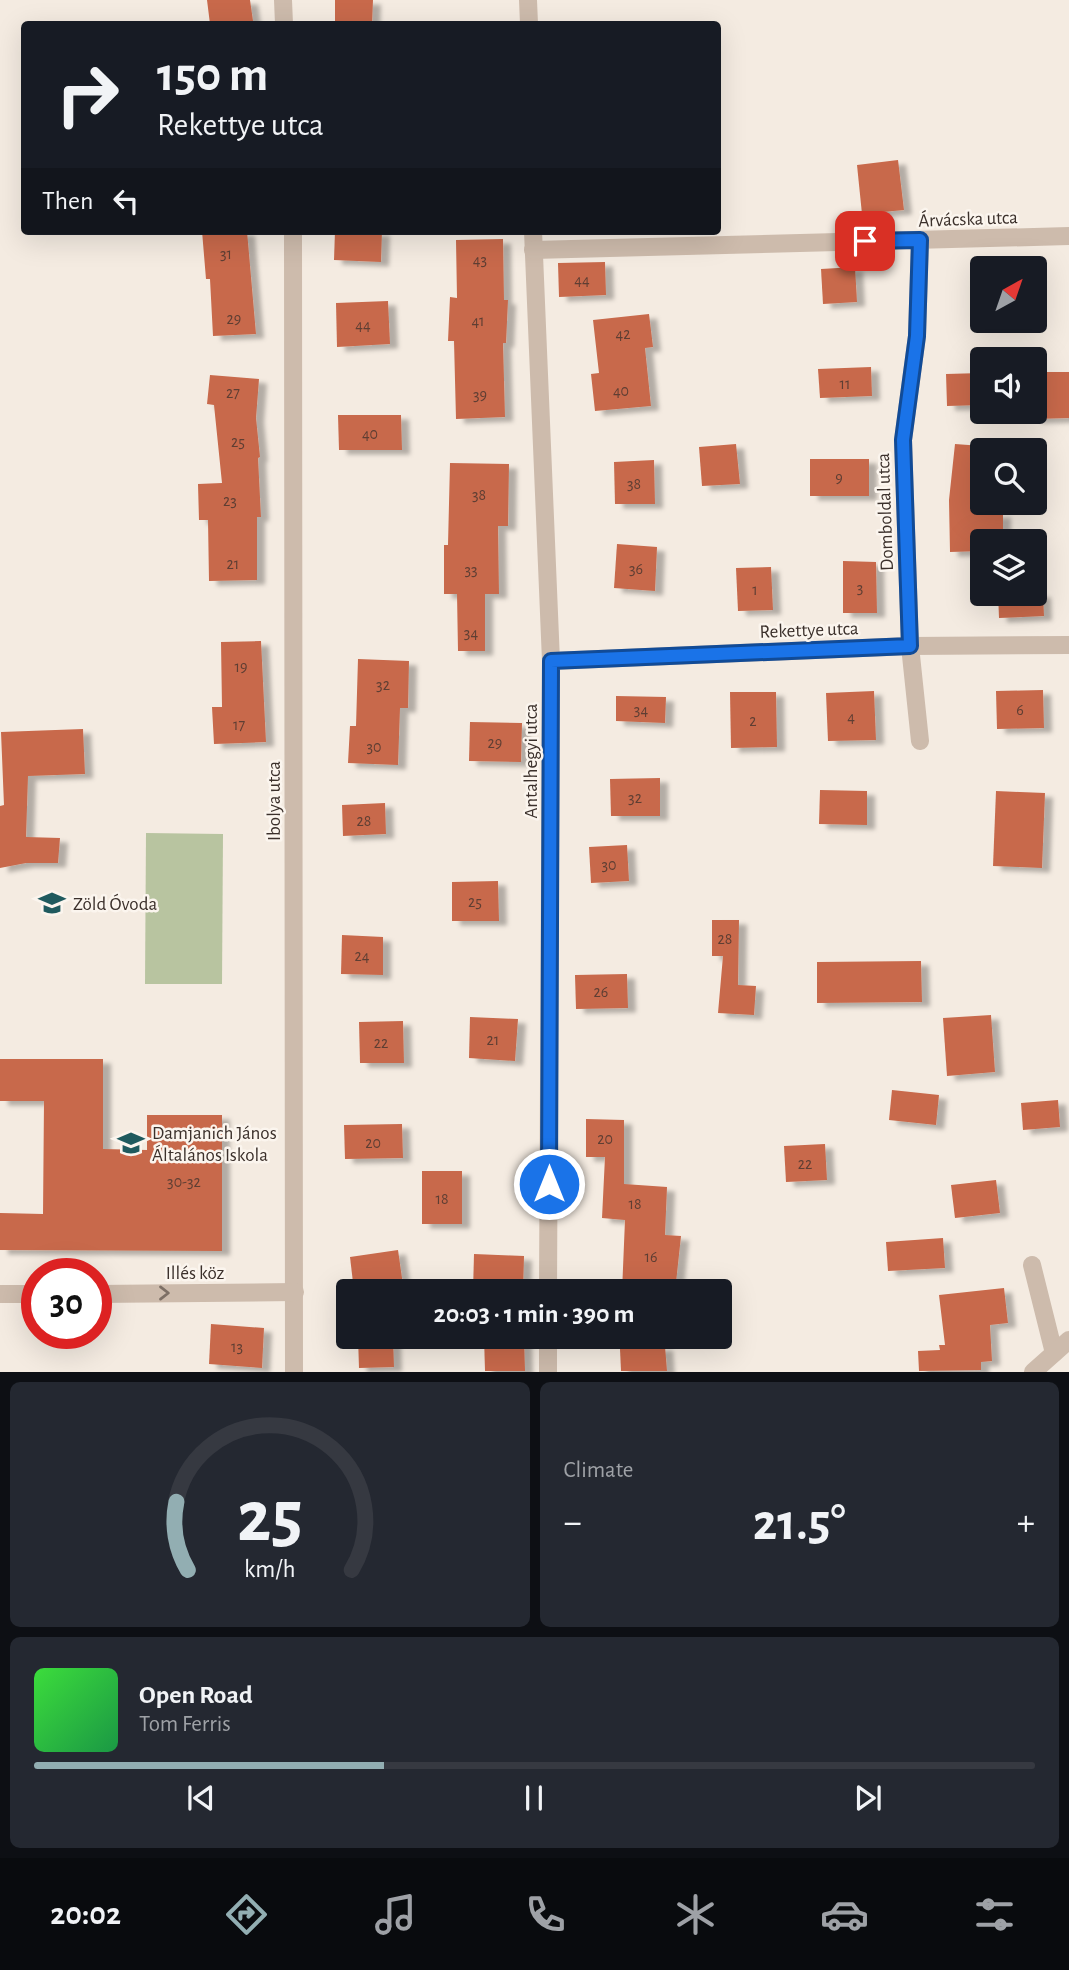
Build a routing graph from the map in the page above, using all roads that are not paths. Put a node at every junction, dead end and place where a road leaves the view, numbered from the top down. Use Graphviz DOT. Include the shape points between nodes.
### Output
graph roads {
  1 [pos="283,0"];
  2 [pos="528,0"];
  3 [pos="284,21"];
  4 [pos="528,21"];
  5 [pos="293,235"];
  6 [pos="533,235"];
  7 [pos="1069,236"];
  8 [pos="920,240"];
  9 [pos="533,250"];
  10 [pos="1069,645"];
  11 [pos="910,646"];
  12 [pos="551,661"];
  13 [pos="920,741"];
  14 [pos="1032,1265"];
  15 [pos="548,1279"];
  16 [pos="295,1292"];
  17 [pos="0,1294"];
  18 [pos="21,1294"];
  19 [pos="112,1294"];
  20 [pos="1069,1340"];
  21 [pos="548,1349"];
  22 [pos="1054,1353"];
  23 [pos="294,1371"];
  24 [pos="548,1371"];
  25 [pos="1033,1371"];
  1 -- 3 [label="street"];
  2 -- 4 [label="street"];
  5 -- 16 [label="street, Ibolya utca"];
  6 -- 9 [label="street, Antalhegyi utca"];
  7 -- 8 [label="street, Árvácska utca"];
  8 -- 9 [label="street, Árvácska utca"];
  8 -- 11 [label="street, Domboldal utca" via="917,336 903,440"];
  9 -- 12 [label="street, Antalhegyi utca"];
  10 -- 11 [label="street, Rekettye utca"];
  11 -- 12 [label="street, Rekettye utca"];
  11 -- 13 [label="street, Domboldal utca"];
  12 -- 15 [label="street, Antalhegyi utca"];
  14 -- 22 [label="street"];
  19 -- 16 [label="street, Illés köz, one-way"];
  16 -- 23 [label="street, Ibolya utca"];
  17 -- 18 [label="street"];
  20 -- 22 [label="street"];
  21 -- 24 [label="street"];
  22 -- 25 [label="street"];
}
